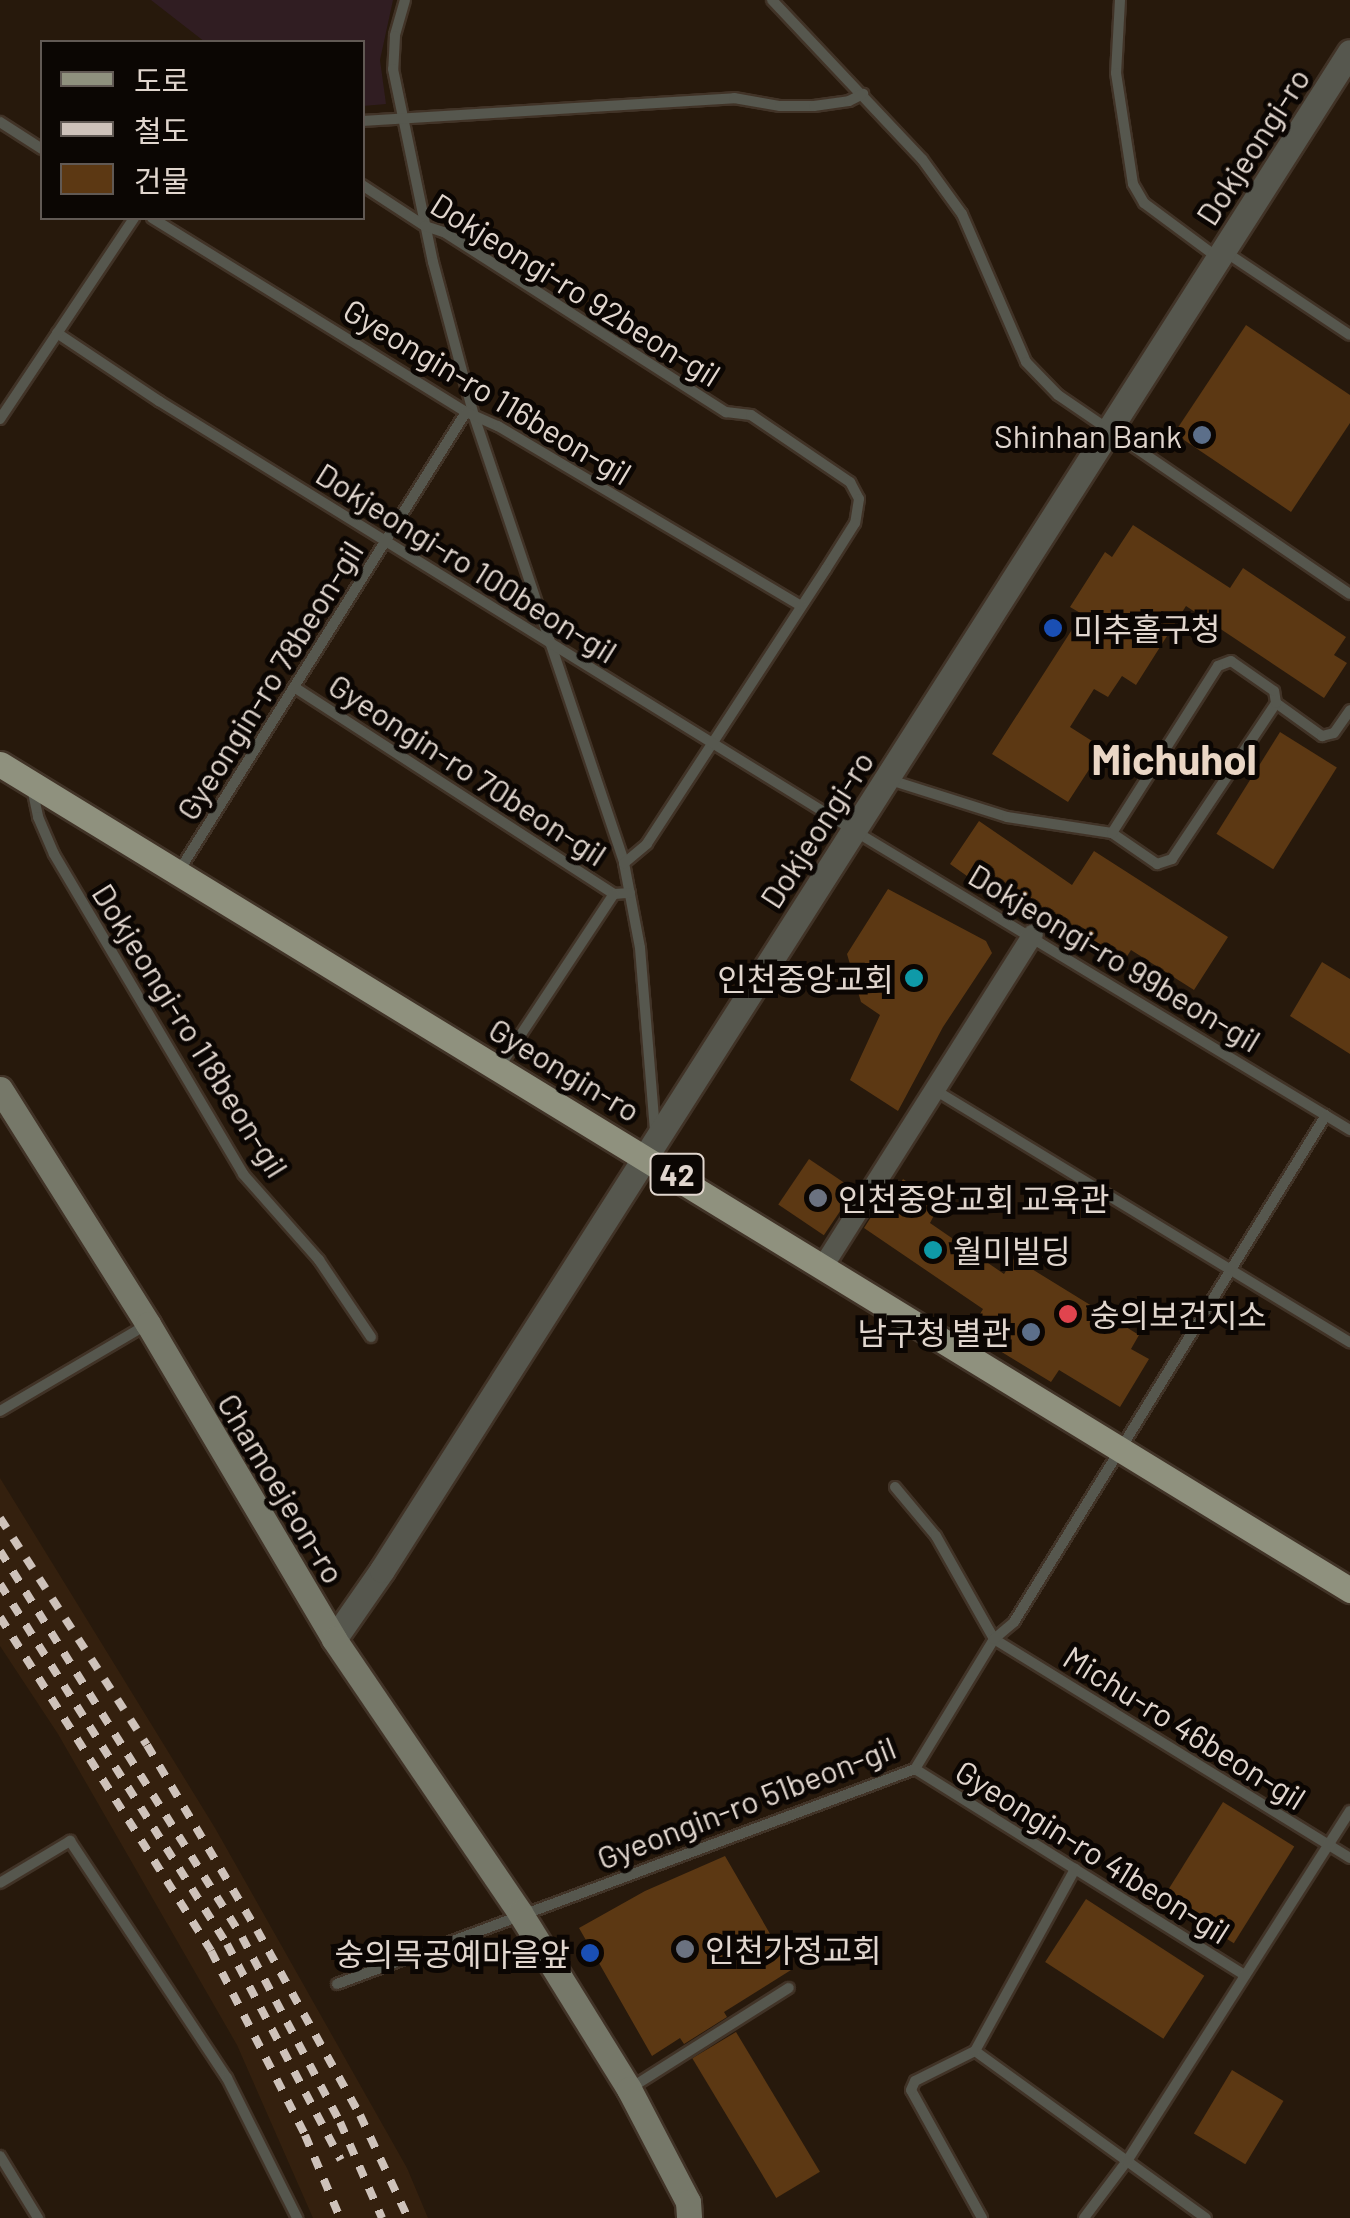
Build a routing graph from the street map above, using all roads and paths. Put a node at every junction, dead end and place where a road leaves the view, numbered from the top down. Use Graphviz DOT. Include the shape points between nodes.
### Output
graph roads {
  1 [pos="404,0"];
  2 [pos="772,0"];
  3 [pos="1120,0"];
  4 [pos="1350,52"];
  5 [pos="863,94"];
  6 [pos="401,117"];
  7 [pos="365,121"];
  8 [pos="0,122"];
  9 [pos="40,148"];
  10 [pos="365,187"];
  11 [pos="133,220"];
  12 [pos="155,220"];
  13 [pos="426,226"];
  14 [pos="1221,254"];
  15 [pos="57,333"];
  16 [pos="1350,335"];
  17 [pos="470,414"];
  18 [pos="0,419"];
  19 [pos="1109,430"];
  20 [pos="859,499"];
  21 [pos="386,541"];
  22 [pos="1350,594"];
  23 [pos="799,605"];
  24 [pos="553,644"];
  25 [pos="294,687"];
  26 [pos="1276,704"];
  27 [pos="1350,710"];
  28 [pos="712,742"];
  29 [pos="0,764"];
  30 [pos="886,778"];
  31 [pos="32,783"];
  32 [pos="854,830"];
  33 [pos="1112,833"];
  34 [pos="624,863"];
  35 [pos="178,872"];
  36 [pos="630,893"];
  37 [pos="614,894"];
  38 [pos="1033,935"];
  39 [pos="500,1067"];
  40 [pos="0,1089"];
  41 [pos="935,1090"];
  42 [pos="1326,1115"];
  43 [pos="1350,1130"];
  44 [pos="649,1150"];
  45 [pos="824,1265"];
  46 [pos="1231,1270"];
  47 [pos="148,1324"];
  48 [pos="371,1338"];
  49 [pos="1350,1342"];
  50 [pos="0,1411"];
  51 [pos="1121,1448"];
  52 [pos="895,1487"];
  53 [pos="1350,1590"];
  54 [pos="334,1639"];
  55 [pos="994,1639"];
  56 [pos="915,1769"];
  57 [pos="1350,1811"];
  58 [pos="1328,1845"];
  59 [pos="1350,1858"];
  60 [pos="1075,1869"];
  61 [pos="0,1883"];
  62 [pos="520,1913"];
  63 [pos="1245,1975"];
  64 [pos="337,1984"];
  65 [pos="789,1988"];
  66 [pos="975,2051"];
  67 [pos="629,2088"];
  68 [pos="0,2156"];
  69 [pos="1127,2161"];
  70 [pos="695,2213"];
  71 [pos="38,2218"];
  72 [pos="297,2218"];
  73 [pos="982,2218"];
  74 [pos="1084,2218"];
  75 [pos="1206,2218"];
  1 -- 6 [label="lane, Gyeongin-ro 70beon-gil" via="393,69"];
  2 -- 5 [label="lane"];
  3 -- 14 [label="lane" via="1116,72 1133,184 1144,204"];
  4 -- 14 [label="street, Dokjeongi-ro"];
  5 -- 6 [label="lane" via="814,106 734,98"];
  5 -- 19 [label="lane" via="962,214 1026,362 1058,395"];
  6 -- 7 [label="lane"];
  6 -- 13 [label="lane, Gyeongin-ro 70beon-gil"];
  8 -- 9 [label="lane"];
  10 -- 13 [label="lane, Dokjeongi-ro 92beon-gil"];
  11 -- 15 [label="lane"];
  12 -- 17 [label="lane, Gyeongin-ro 116beon-gil"];
  13 -- 17 [label="lane, Gyeongin-ro 70beon-gil"];
  13 -- 20 [label="lane, Dokjeongi-ro 92beon-gil" via="726,412 751,415 850,482"];
  14 -- 16 [label="lane"];
  14 -- 19 [label="street, Dokjeongi-ro"];
  15 -- 18 [label="lane"];
  15 -- 21 [label="lane, Dokjeongi-ro 100beon-gil"];
  17 -- 21 [label="lane, Gyeongin-ro 78beon-gil"];
  17 -- 23 [label="lane, Gyeongin-ro 116beon-gil"];
  17 -- 24 [label="lane, Gyeongin-ro 70beon-gil"];
  19 -- 22 [label="lane"];
  19 -- 30 [label="street, Dokjeongi-ro"];
  20 -- 23 [label="lane, Gyeongin-ro 70beon-gil" via="855,523"];
  21 -- 24 [label="lane, Dokjeongi-ro 100beon-gil"];
  21 -- 25 [label="lane, Gyeongin-ro 78beon-gil"];
  23 -- 28 [label="lane, Gyeongin-ro 70beon-gil"];
  24 -- 28 [label="lane, Dokjeongi-ro 100beon-gil"];
  24 -- 34 [label="lane, Gyeongin-ro 70beon-gil"];
  25 -- 35 [label="lane, Gyeongin-ro 78beon-gil"];
  25 -- 37 [label="lane, Gyeongin-ro 70beon-gil"];
  26 -- 27 [label="lane" via="1322,736 1334,733"];
  26 -- 33 [label="lane" via="1172,859 1157,864"];
  26 -- 33 [label="lane" via="1274,691 1230,661 1218,666"];
  28 -- 32 [label="lane, Dokjeongi-ro 100beon-gil"];
  28 -- 34 [label="lane, Gyeongin-ro 70beon-gil" via="647,844"];
  29 -- 31 [label="main road, Gyeongin-ro / 42"];
  30 -- 32 [label="street, Dokjeongi-ro"];
  30 -- 33 [label="lane" via="1006,817"];
  31 -- 35 [label="main road, Gyeongin-ro / 42"];
  31 -- 48 [label="lane, Dokjeongi-ro 118beon-gil" via="54,854 244,1174 319,1260"];
  32 -- 38 [label="lane, Dokjeongi-ro 99beon-gil"];
  32 -- 44 [label="street, Dokjeongi-ro"];
  34 -- 36 [label="lane, Gyeongin-ro 70beon-gil"];
  35 -- 39 [label="main road, Gyeongin-ro / 42"];
  36 -- 37 [label="lane, Gyeongin-ro 70beon-gil"];
  36 -- 44 [label="lane, Gyeongin-ro 70beon-gil" via="657,1118"];
  37 -- 39 [label="lane, Gyeongin-ro 70beon-gil"];
  38 -- 41 [label="street"];
  38 -- 42 [label="lane, Dokjeongi-ro 99beon-gil"];
  39 -- 44 [label="main road, Gyeongin-ro / 42"];
  40 -- 47 [label="main road, Chamoejeon-ro"];
  41 -- 45 [label="street"];
  41 -- 46 [label="lane"];
  42 -- 43 [label="lane, Dokjeongi-ro 99beon-gil"];
  42 -- 46 [label="lane, Gyeongin-ro 51beon-gil"];
  44 -- 45 [label="main road, Gyeongin-ro / 42"];
  44 -- 54 [label="street, Dokjeongi-ro"];
  45 -- 51 [label="main road, Gyeongin-ro / 42"];
  46 -- 49 [label="lane"];
  46 -- 51 [label="lane, Gyeongin-ro 51beon-gil"];
  47 -- 50 [label="lane"];
  47 -- 54 [label="main road, Chamoejeon-ro"];
  51 -- 53 [label="main road, Gyeongin-ro / 42"];
  51 -- 55 [label="lane, Gyeongin-ro 51beon-gil" via="1014,1622"];
  52 -- 55 [label="lane" via="936,1536"];
  54 -- 62 [label="main road, Chamoejeon-ro"];
  55 -- 56 [label="lane, Gyeongin-ro 51beon-gil"];
  55 -- 58 [label="lane, Michu-ro 46beon-gil"];
  56 -- 60 [label="lane, Gyeongin-ro 41beon-gil"];
  56 -- 62 [label="lane, Gyeongin-ro 51beon-gil"];
  57 -- 58 [label="lane, Gyeongin-ro 41beon-gil"];
  58 -- 59 [label="lane, Michu-ro 46beon-gil"];
  58 -- 63 [label="lane, Gyeongin-ro 41beon-gil"];
  60 -- 63 [label="lane, Gyeongin-ro 41beon-gil"];
  60 -- 66 [label="lane"];
  61 -- 72 [label="lane" via="70,1841 227,2078"];
  62 -- 64 [label="lane"];
  62 -- 67 [label="main road, Chamoejeon-ro"];
  63 -- 69 [label="lane, Gyeongin-ro 41beon-gil"];
  65 -- 67 [label="lane"];
  66 -- 69 [label="lane"];
  66 -- 73 [label="lane" via="911,2090"];
  67 -- 70 [label="main road, Chamoejeon-ro"];
  68 -- 71 [label="lane"];
  69 -- 74 [label="lane, Gyeongin-ro 41beon-gil"];
  69 -- 75 [label="lane"];
}
